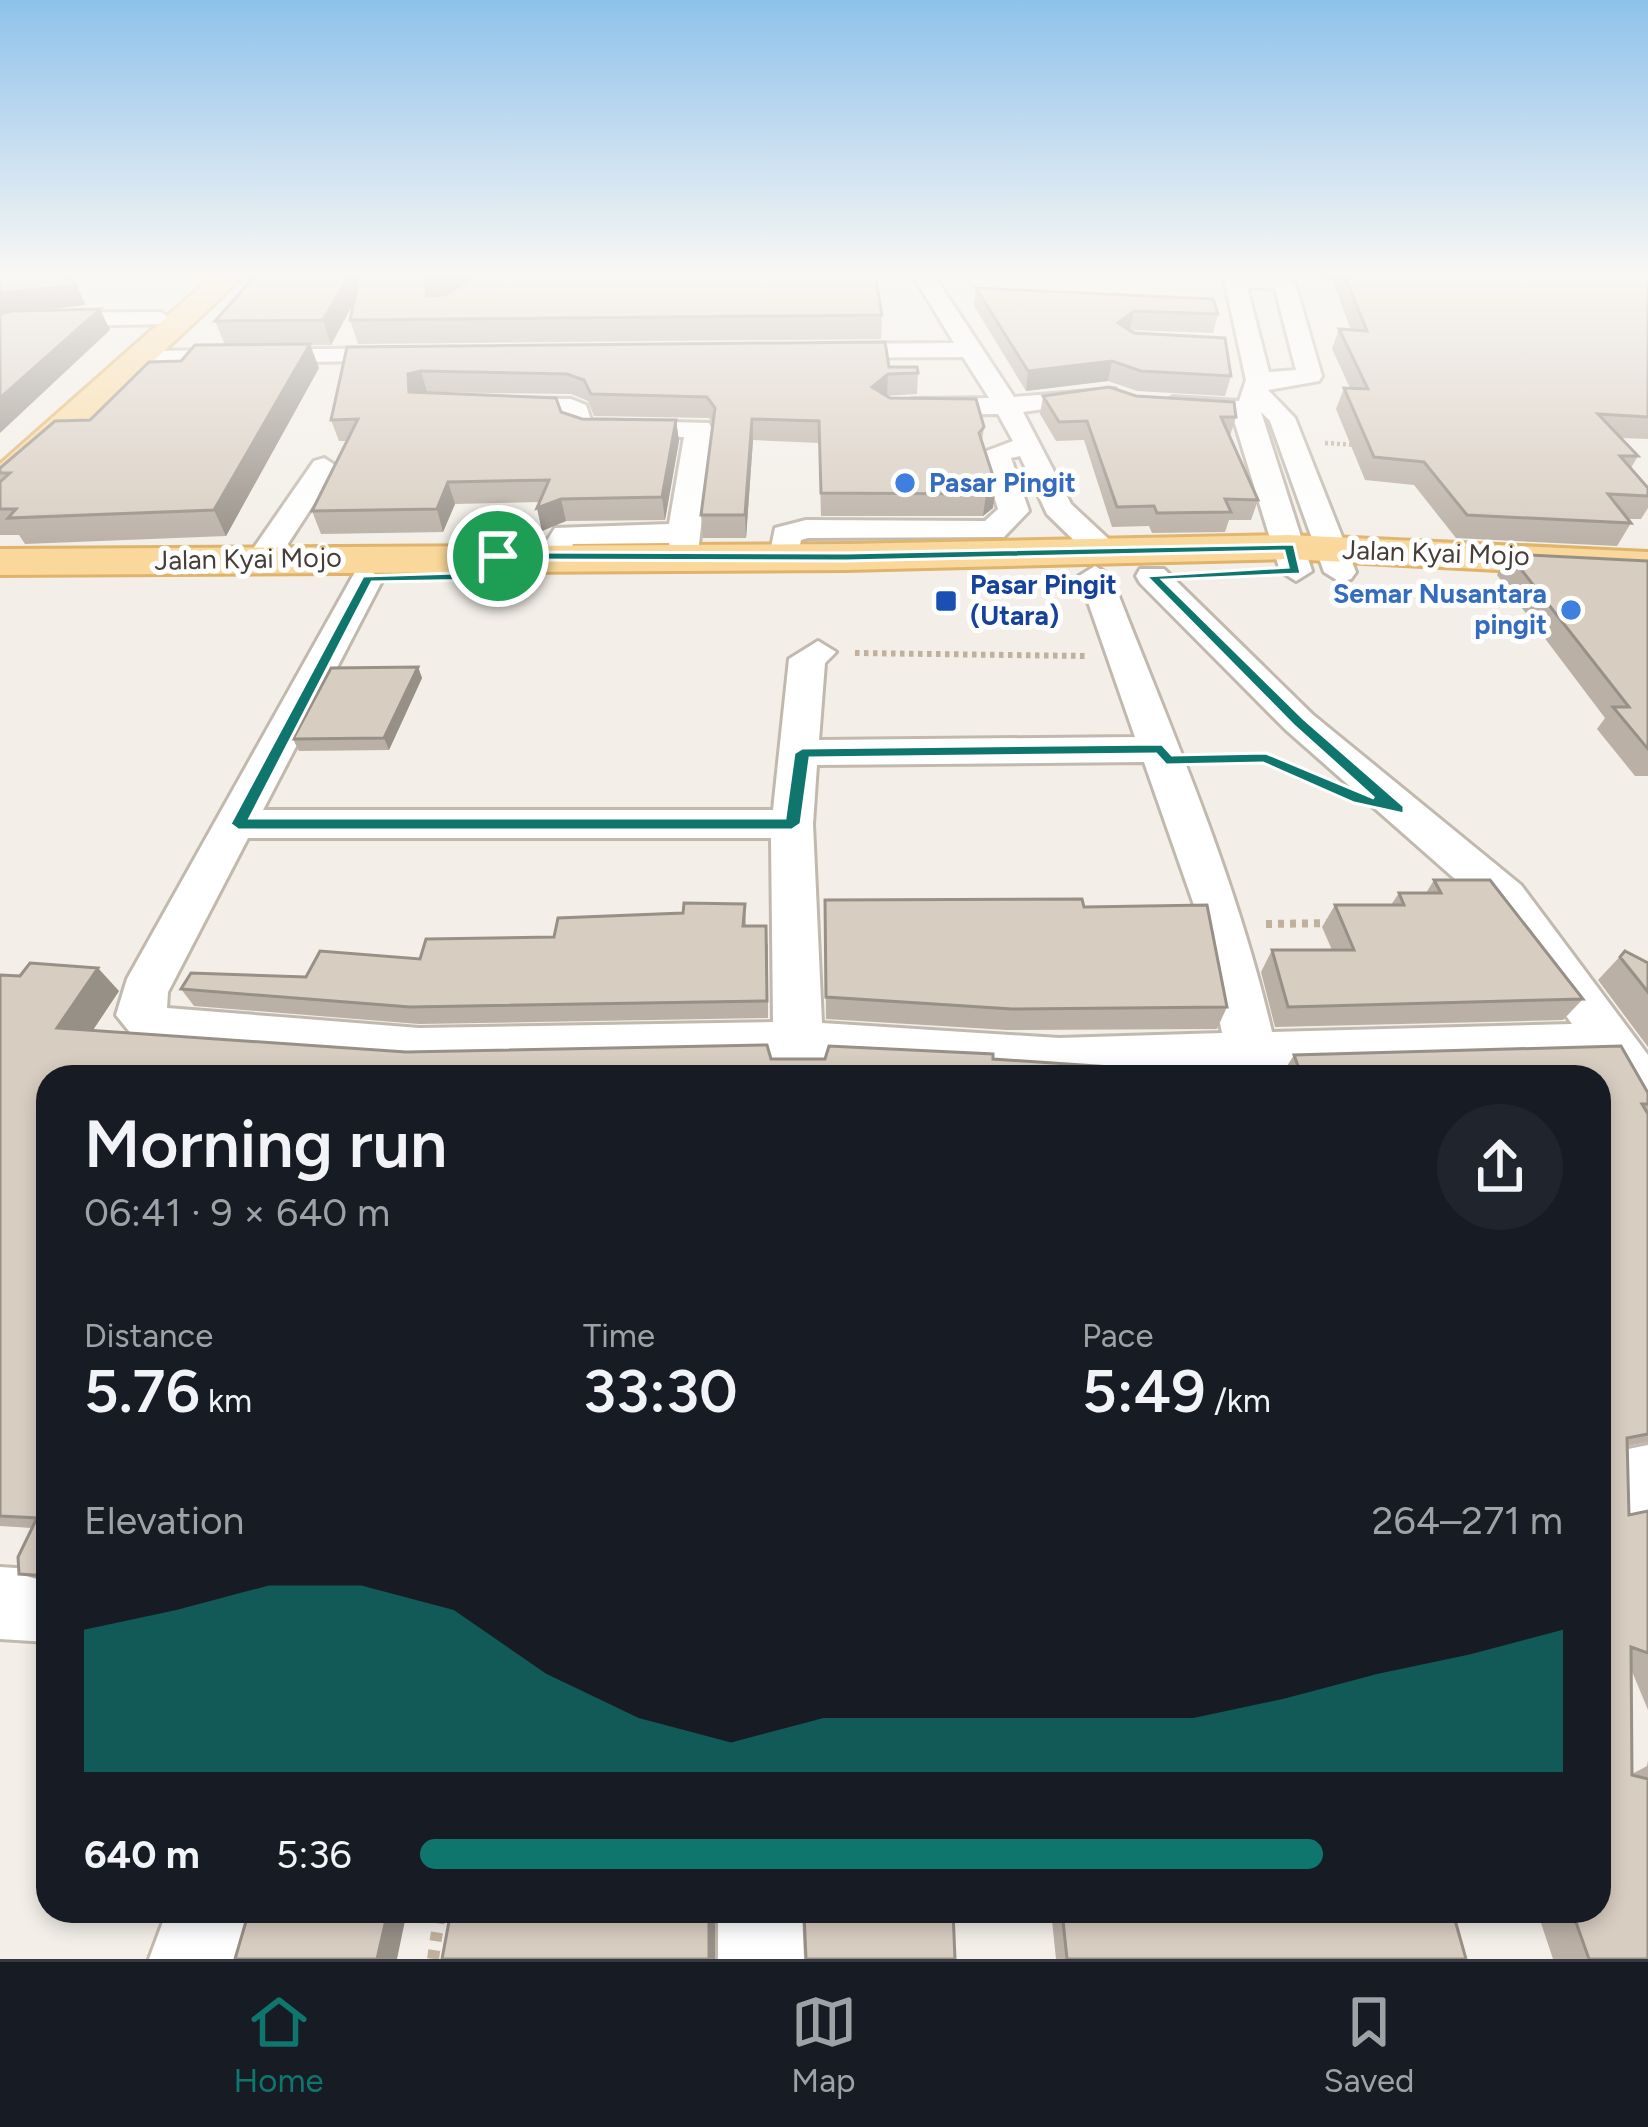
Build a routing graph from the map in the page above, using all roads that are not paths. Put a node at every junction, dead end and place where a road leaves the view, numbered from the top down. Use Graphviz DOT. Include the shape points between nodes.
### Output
graph roads {
  1 [pos="107,365"];
  2 [pos="133,365"];
  3 [pos="980,365"];
  4 [pos="1247,365"];
  5 [pos="1307,365"];
  6 [pos="1255,394"];
  7 [pos="475,406"];
  8 [pos="1006,406"];
  9 [pos="890,407"];
  10 [pos="1030,446"];
  11 [pos="0,459"];
  12 [pos="324,466"];
  13 [pos="0,484"];
  14 [pos="1010,498"];
  15 [pos="1055,502"];
  16 [pos="1308,543"];
  17 [pos="684,544"];
  18 [pos="847,544"];
  19 [pos="1002,555"];
  20 [pos="262,559"];
  21 [pos="0,562"];
  22 [pos="1100,564"];
  23 [pos="1648,565"];
  24 [pos="495,566"];
  25 [pos="1591,570"];
  26 [pos="1152,576"];
  27 [pos="367,578"];
  28 [pos="0,581"];
  29 [pos="1648,584"];
  30 [pos="818,652"];
  31 [pos="802,753"];
  32 [pos="1164,754"];
  33 [pos="238,824"];
  34 [pos="792,824"];
  35 [pos="1614,1043"];
  36 [pos="799,1059"];
  37 [pos="1256,1064"];
  38 [pos="973,1065"];
  39 [pos="1207,1065"];
  40 [pos="1648,1102"];
  41 [pos="1648,1479"];
  42 [pos="1611,1487"];
  43 [pos="0,1604"];
  44 [pos="36,1606"];
  45 [pos="205,1923"];
  46 [pos="760,1923"];
  47 [pos="192,1959"];
  48 [pos="761,1959"];
  1 -- 11 [label="main road"];
  2 -- 13 [label="main road"];
  3 -- 8 [label="street"];
  4 -- 6 [label="street"];
  5 -- 6 [label="street" via="1308,378"];
  6 -- 8 [label="street" via="1143,403 1109,393"];
  6 -- 16 [label="street" via="1282,418"];
  6 -- 16 [label="street" via="1246,417"];
  7 -- 17 [label="street" via="571,407 587,428 698,429"];
  8 -- 9 [label="street"];
  8 -- 10 [label="street"];
  10 -- 14 [label="street" via="995,453"];
  10 -- 15 [label="street"];
  12 -- 20 [label="street"];
  14 -- 15 [label="street"];
  14 -- 18 [label="street" via="1014,511 993,530"];
  15 -- 19 [label="street"];
  15 -- 22 [label="street"];
  16 -- 22 [label="main road, Jalan Kyai Mojo"];
  16 -- 25 [label="main road, Jalan Kyai Mojo"];
  16 -- 25 [label="main road, Jalan Kyai Mojo"];
  16 -- 26 [label="main road, Jalan Kyai Mojo"];
  17 -- 18 [label="main road, Jalan Kyai Mojo" via="785,557"];
  17 -- 24 [label="main road, Jalan Kyai Mojo"];
  18 -- 19 [label="main road, Jalan Kyai Mojo"];
  19 -- 22 [label="main road, Jalan Kyai Mojo"];
  20 -- 21 [label="main road, Jalan Kyai Mojo"];
  20 -- 24 [label="main road, Jalan Kyai Mojo"];
  22 -- 24 [label="main road, Jalan Kyai Mojo"];
  22 -- 26 [label="main road, Jalan Kyai Mojo"];
  22 -- 32 [label="street"];
  23 -- 25 [label="main road, Jalan Kyai Mojo"];
  24 -- 27 [label="main road, Jalan Kyai Mojo"];
  25 -- 29 [label="main road, Jalan Kyai Mojo"];
  26 -- 35 [label="street" via="1299,722 1505,897"];
  27 -- 28 [label="main road, Jalan Kyai Mojo"];
  27 -- 33 [label="street"];
  30 -- 31 [label="street" via="807,658"];
  31 -- 32 [label="street"];
  31 -- 34 [label="street"];
  32 -- 37 [label="street" via="1224,925"];
  33 -- 34 [label="street"];
  33 -- 36 [label="street" via="145,992 141,1015 155,1027 419,1049"];
  34 -- 36 [label="street"];
  35 -- 37 [label="street"];
  35 -- 40 [label="street"];
  36 -- 38 [label="street"];
  37 -- 39 [label="street"];
  41 -- 42 [label="street"];
  43 -- 44 [label="street"];
  45 -- 47 [label="street"];
  46 -- 48 [label="street"];
}
